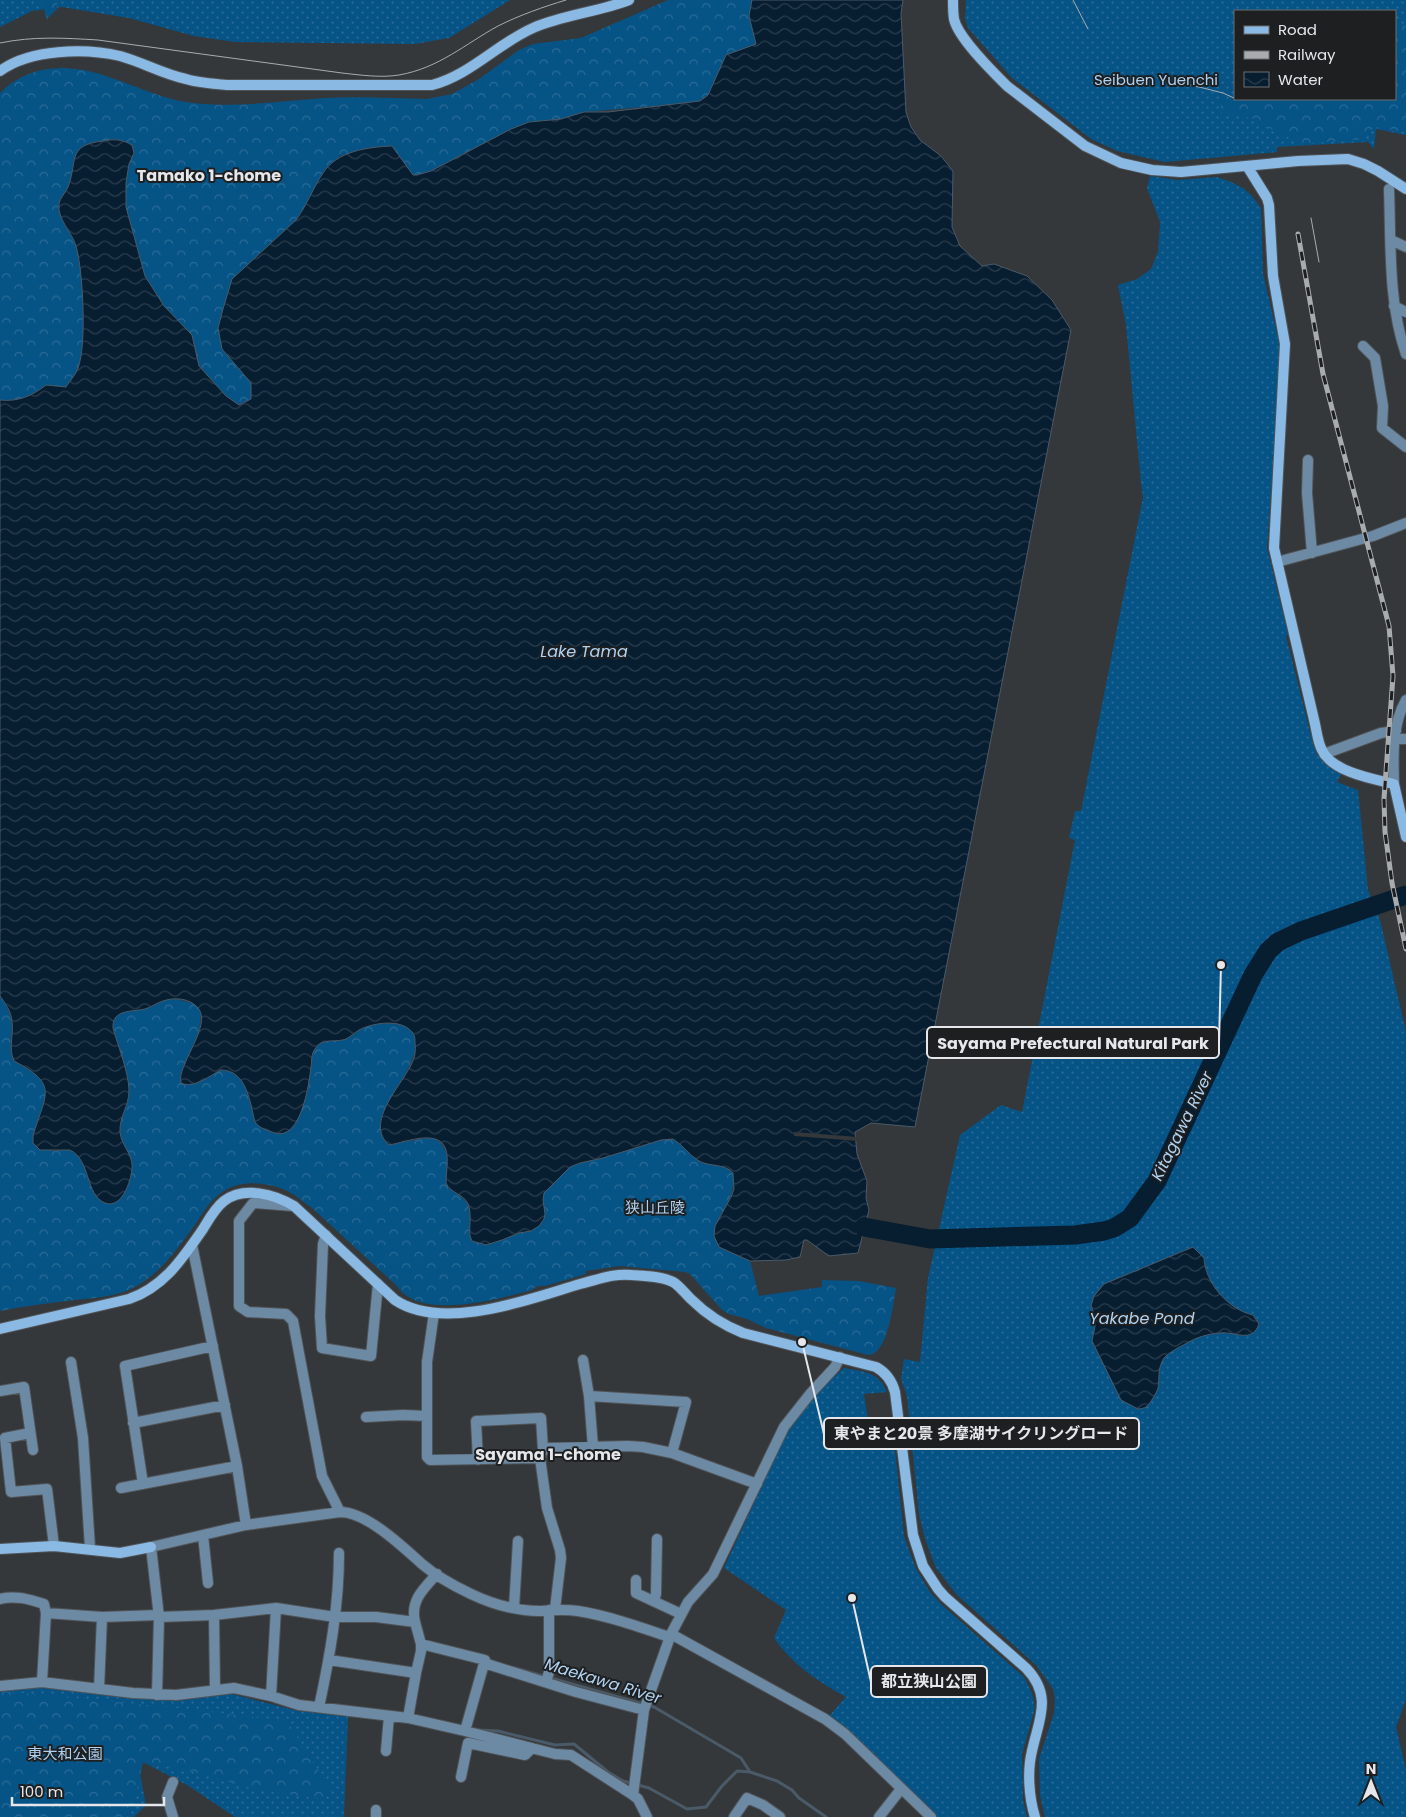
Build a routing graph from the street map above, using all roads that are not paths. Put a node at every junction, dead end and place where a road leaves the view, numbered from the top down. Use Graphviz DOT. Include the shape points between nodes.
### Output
graph roads {
  1 [pos="629,0"];
  2 [pos="953,0"];
  3 [pos="0,71"];
  4 [pos="1247,166"];
  5 [pos="1389,189"];
  6 [pos="1406,189"];
  7 [pos="1391,240"];
  8 [pos="1406,247"];
  9 [pos="1394,306"];
  10 [pos="1406,312"];
  11 [pos="1363,346"];
  12 [pos="1406,354"];
  13 [pos="1406,447"];
  14 [pos="1308,460"];
  15 [pos="1406,523"];
  16 [pos="1312,553"];
  17 [pos="1278,562"];
  18 [pos="1406,700"];
  19 [pos="1402,718"];
  20 [pos="1399,736"];
  21 [pos="1324,754"];
  22 [pos="1394,784"];
  23 [pos="1406,837"];
  24 [pos="294,1206"];
  25 [pos="326,1235"];
  26 [pos="192,1245"];
  27 [pos="378,1284"];
  28 [pos="434,1313"];
  29 [pos="0,1328"];
  30 [pos="213,1346"];
  31 [pos="840,1357"];
  32 [pos="583,1360"];
  33 [pos="70,1362"];
  34 [pos="0,1391"];
  35 [pos="589,1396"];
  36 [pos="224,1405"];
  37 [pos="427,1416"];
  38 [pos="366,1417"];
  39 [pos="133,1423"];
  40 [pos="30,1433"];
  41 [pos="592,1447"];
  42 [pos="33,1450"];
  43 [pos="541,1454"];
  44 [pos="672,1454"];
  45 [pos="478,1460"];
  46 [pos="237,1466"];
  47 [pos="143,1484"];
  48 [pos="757,1484"];
  49 [pos="121,1488"];
  50 [pos="340,1512"];
  51 [pos="246,1526"];
  52 [pos="203,1535"];
  53 [pos="657,1539"];
  54 [pos="518,1541"];
  55 [pos="54,1546"];
  56 [pos="151,1547"];
  57 [pos="90,1548"];
  58 [pos="0,1549"];
  59 [pos="339,1553"];
  60 [pos="437,1574"];
  61 [pos="636,1580"];
  62 [pos="208,1583"];
  63 [pos="0,1599"];
  64 [pos="654,1602"];
  65 [pos="276,1608"];
  66 [pos="514,1608"];
  67 [pos="552,1610"];
  68 [pos="46,1613"];
  69 [pos="681,1614"];
  70 [pos="214,1615"];
  71 [pos="159,1616"];
  72 [pos="102,1617"];
  73 [pos="335,1617"];
  74 [pos="415,1622"];
  75 [pos="670,1636"];
  76 [pos="421,1644"];
  77 [pos="329,1660"];
  78 [pos="484,1664"];
  79 [pos="416,1673"];
  80 [pos="547,1678"];
  81 [pos="42,1682"];
  82 [pos="0,1686"];
  83 [pos="99,1689"];
  84 [pos="216,1690"];
  85 [pos="157,1695"];
  86 [pos="271,1696"];
  87 [pos="319,1707"];
  88 [pos="645,1707"];
  89 [pos="389,1716"];
  90 [pos="408,1718"];
  91 [pos="465,1731"];
  92 [pos="532,1748"];
  93 [pos="386,1751"];
  94 [pos="461,1777"];
  95 [pos="173,1782"];
  96 [pos="634,1787"];
  97 [pos="901,1788"];
  98 [pos="173,1817"];
  99 [pos="647,1817"];
  100 [pos="734,1817"];
  101 [pos="780,1817"];
  102 [pos="879,1817"];
  103 [pos="931,1817"];
  104 [pos="1035,1817"];
  1 -- 3 [label="street" via="533,28 448,81 432,86 208,83 179,78 119,56 86,52 35,56 19,60"];
  2 -- 4 [label="street" via="957,27 998,77 1089,148 1121,163 1165,172"];
  4 -- 6 [label="street" via="1348,160 1378,171"];
  4 -- 17 [label="street" via="1268,198 1273,276 1285,344 1274,523 1274,548"];
  5 -- 7 [label="street"];
  7 -- 8 [label="street"];
  7 -- 9 [label="street"];
  9 -- 10 [label="street"];
  9 -- 12 [label="street"];
  11 -- 13 [label="street" via="1375,358 1383,406 1382,428"];
  14 -- 16 [label="street"];
  15 -- 16 [label="street"];
  16 -- 17 [label="street"];
  17 -- 21 [label="street"];
  18 -- 19 [label="street"];
  19 -- 20 [label="street"];
  20 -- 21 [label="street" via="1382,733"];
  20 -- 22 [label="street" via="1393,765"];
  21 -- 22 [label="street" via="1341,768"];
  22 -- 23 [label="street"];
  24 -- 25 [label="street"];
  24 -- 26 [label="street" via="267,1195 234,1196 219,1206"];
  24 -- 50 [label="street" via="253,1203 239,1221 239,1306 248,1312 286,1314 293,1321 322,1476"];
  25 -- 27 [label="street"];
  25 -- 27 [label="street" via="320,1316 322,1348 371,1356"];
  26 -- 29 [label="street" via="160,1283 137,1296"];
  26 -- 30 [label="street"];
  27 -- 28 [label="street" via="403,1304"];
  28 -- 31 [label="street" via="481,1311 614,1275 632,1275 675,1283 706,1313 743,1333"];
  28 -- 37 [label="street" via="427,1362"];
  30 -- 36 [label="street"];
  30 -- 39 [label="street" via="124,1366"];
  31 -- 48 [label="street" via="784,1427"];
  31 -- 104 [label="street" via="876,1367 892,1381 913,1535 918,1555 930,1577 954,1606 1032,1674 1039,1687 1042,1717 1030,1760"];
  32 -- 35 [label="street"];
  33 -- 57 [label="street" via="83,1438"];
  34 -- 40 [label="street" via="24,1387"];
  35 -- 41 [label="street"];
  35 -- 44 [label="street" via="686,1402"];
  36 -- 39 [label="street"];
  36 -- 46 [label="street"];
  37 -- 38 [label="street"];
  37 -- 45 [label="street" via="427,1457 430,1460"];
  39 -- 47 [label="street"];
  40 -- 42 [label="street"];
  40 -- 55 [label="street" via="5,1438 10,1492 47,1489"];
  41 -- 43 [label="street" via="553,1447"];
  41 -- 44 [label="street" via="636,1446"];
  43 -- 45 [label="street"];
  43 -- 45 [label="street" via="541,1418 476,1421"];
  43 -- 67 [label="street" via="546,1508 561,1558"];
  44 -- 48 [label="street"];
  46 -- 47 [label="street"];
  46 -- 51 [label="street"];
  47 -- 49 [label="street"];
  48 -- 69 [label="street" via="713,1574"];
  50 -- 51 [label="street"];
  50 -- 60 [label="street" via="352,1514 385,1532"];
  51 -- 52 [label="street"];
  52 -- 56 [label="street"];
  52 -- 62 [label="street"];
  53 -- 64 [label="street"];
  54 -- 66 [label="street"];
  55 -- 57 [label="street"];
  55 -- 58 [label="street"];
  56 -- 57 [label="street" via="120,1553"];
  56 -- 71 [label="street"];
  59 -- 73 [label="street"];
  60 -- 66 [label="street" via="470,1594"];
  60 -- 74 [label="street" via="418,1595 413,1613"];
  61 -- 64 [label="street" via="636,1593"];
  63 -- 68 [label="street" via="10,1596 44,1604"];
  64 -- 69 [label="street"];
  65 -- 70 [label="street"];
  65 -- 73 [label="street"];
  65 -- 86 [label="street"];
  66 -- 67 [label="street"];
  67 -- 75 [label="street" via="596,1615"];
  67 -- 80 [label="street"];
  68 -- 72 [label="street"];
  68 -- 81 [label="street"];
  69 -- 75 [label="street"];
  70 -- 71 [label="street"];
  70 -- 84 [label="street"];
  71 -- 72 [label="street"];
  71 -- 85 [label="street"];
  72 -- 83 [label="street"];
  73 -- 74 [label="street"];
  73 -- 77 [label="street"];
  74 -- 76 [label="street"];
  75 -- 88 [label="street"];
  75 -- 97 [label="street" via="825,1719"];
  76 -- 78 [label="street" via="485,1660"];
  76 -- 79 [label="street"];
  77 -- 79 [label="street"];
  77 -- 87 [label="street"];
  78 -- 80 [label="street"];
  78 -- 91 [label="street"];
  79 -- 90 [label="street"];
  80 -- 88 [label="street" via="576,1692"];
  81 -- 82 [label="street"];
  81 -- 83 [label="street"];
  83 -- 85 [label="street"];
  84 -- 85 [label="street"];
  84 -- 86 [label="street" via="234,1688"];
  86 -- 87 [label="street" via="299,1705"];
  87 -- 89 [label="street"];
  88 -- 96 [label="street"];
  89 -- 90 [label="street"];
  89 -- 93 [label="street"];
  90 -- 91 [label="street"];
  91 -- 92 [label="street"];
  92 -- 94 [label="street" via="525,1755 468,1743"];
  92 -- 96 [label="street" via="571,1755"];
  95 -- 98 [label="street" via="167,1797"];
  96 -- 99 [label="street"];
  97 -- 102 [label="street"];
  97 -- 103 [label="street"];
  100 -- 101 [label="street" via="747,1798"];
}
